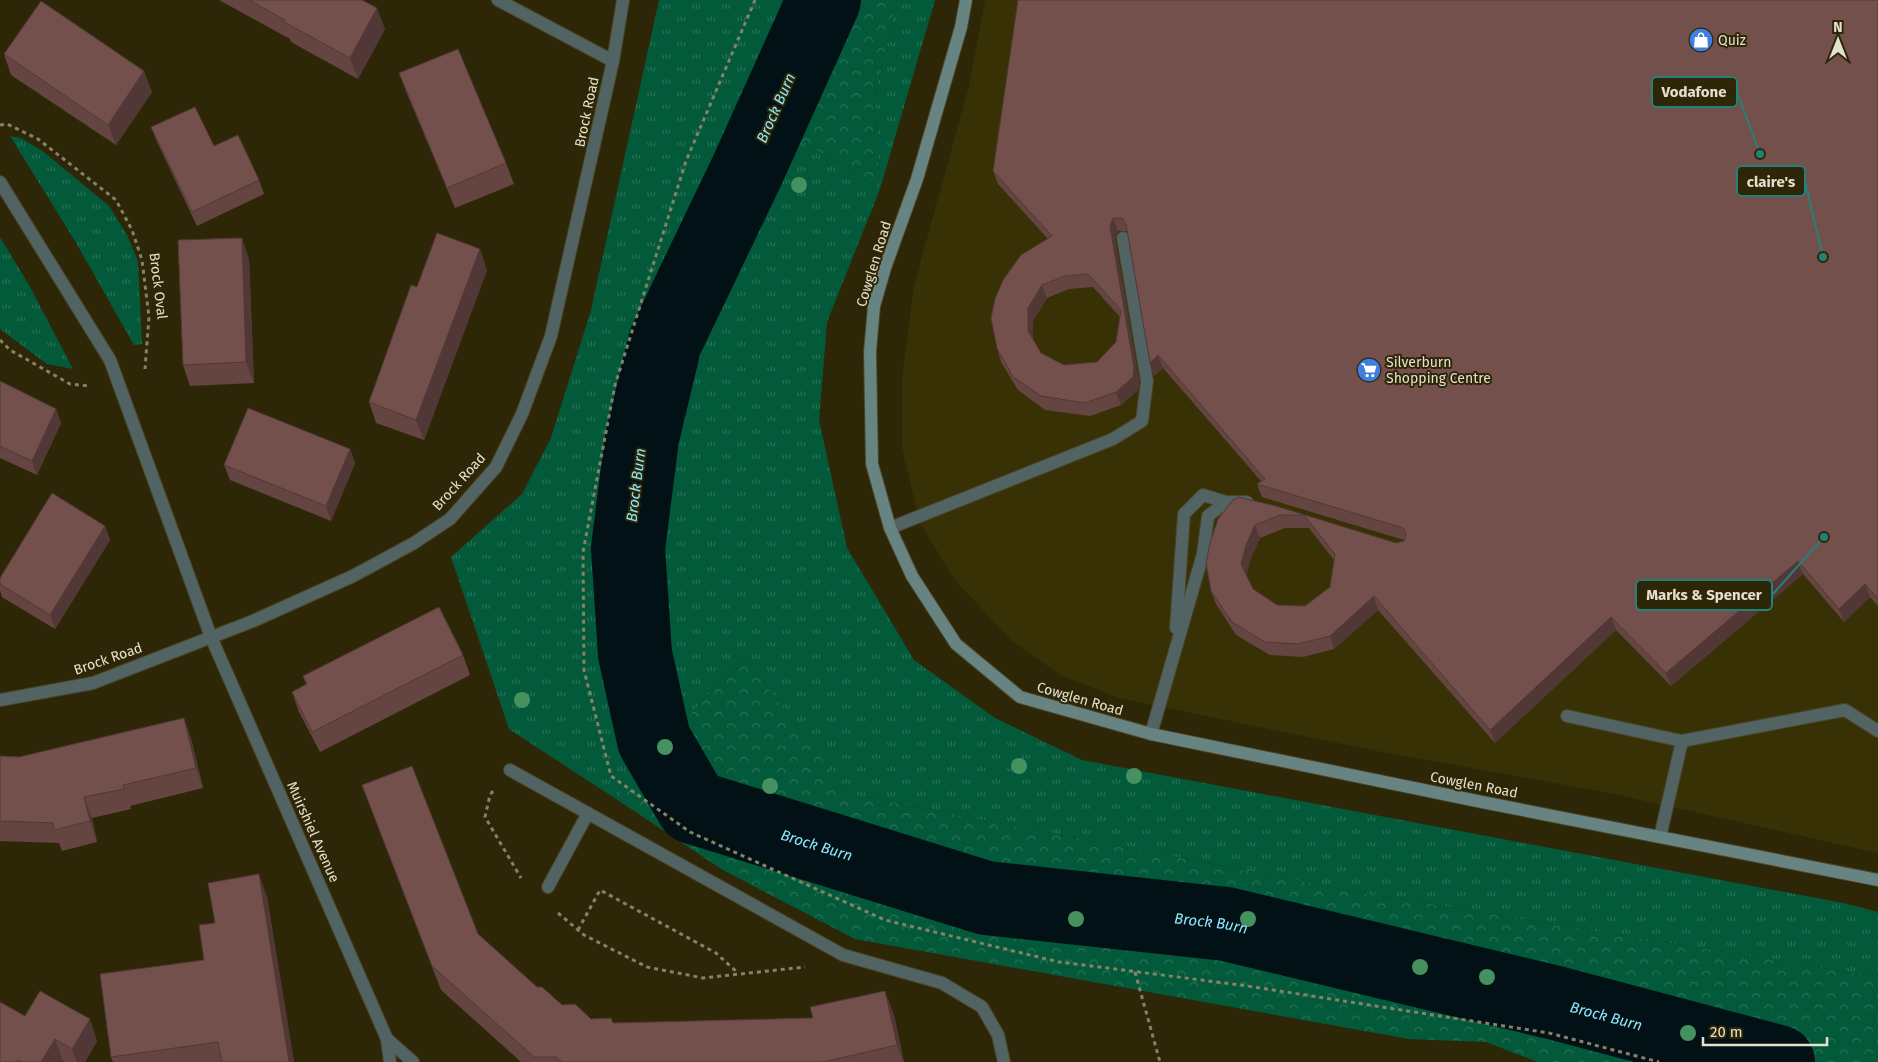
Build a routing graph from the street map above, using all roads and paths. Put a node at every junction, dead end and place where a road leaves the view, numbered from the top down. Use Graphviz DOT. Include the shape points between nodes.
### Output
graph roads {
  1 [pos="498,0"];
  2 [pos="623,0"];
  3 [pos="755,0"];
  4 [pos="966,0"];
  5 [pos="613,61"];
  6 [pos="0,125"];
  7 [pos="0,182"];
  8 [pos="1124,238"];
  9 [pos="0,340"];
  10 [pos="121,389"];
  11 [pos="1226,502"];
  12 [pos="1264,505"];
  13 [pos="890,528"];
  14 [pos="211,637"];
  15 [pos="1174,652"];
  16 [pos="0,700"];
  17 [pos="1568,716"];
  18 [pos="1878,730"];
  19 [pos="1151,734"];
  20 [pos="1682,741"];
  21 [pos="510,770"];
  22 [pos="588,813"];
  23 [pos="1660,837"];
  24 [pos="1878,880"];
  25 [pos="525,882"];
  26 [pos="548,887"];
  27 [pos="557,912"];
  28 [pos="578,930"];
  29 [pos="835,950"];
  30 [pos="1135,972"];
  31 [pos="738,974"];
  32 [pos="387,1039"];
  33 [pos="390,1062"];
  34 [pos="413,1062"];
  35 [pos="1004,1062"];
  36 [pos="1160,1062"];
  37 [pos="1659,1062"];
  1 -- 5 [label="street"];
  2 -- 5 [label="street, Brock Road"];
  3 -- 30 [label="path" via="686,161 615,385 583,552 584,670 611,776 690,832 885,920 1059,962"];
  4 -- 13 [label="street, Cowglen Road" via="917,179 874,306 870,352 872,464"];
  5 -- 14 [label="street, Brock Road" via="551,336 522,414 496,466 450,519 414,543 352,576"];
  6 -- 10 [label="path, Brock Oval" via="7,124 38,139 116,200 132,230 142,260 149,317 145,369"];
  7 -- 10 [label="street" via="110,360"];
  8 -- 13 [label="street" via="1147,381 1142,420 1113,439"];
  9 -- 10 [label="path" via="10,350 70,384"];
  10 -- 14 [label="street"];
  11 -- 12 [label="street"];
  11 -- 15 [label="street" via="1208,516 1203,554"];
  11 -- 15 [label="street" via="1203,495 1184,514"];
  13 -- 19 [label="street, Cowglen Road" via="912,576 956,644 1020,697"];
  14 -- 16 [label="street, Brock Road" via="93,683"];
  14 -- 32 [label="street, Muirshiel Avenue"];
  15 -- 19 [label="street"];
  17 -- 20 [label="street"];
  18 -- 20 [label="street" via="1845,710"];
  19 -- 23 [label="street, Cowglen Road"];
  20 -- 23 [label="street"];
  21 -- 22 [label="street"];
  21 -- 25 [label="path" via="490,795 485,817"];
  22 -- 26 [label="street"];
  22 -- 29 [label="street"];
  23 -- 24 [label="street, Cowglen Road"];
  27 -- 28 [label="path"];
  28 -- 31 [label="path" via="647,967 703,978"];
  28 -- 31 [label="path" via="600,890 716,953"];
  29 -- 31 [label="path" via="823,966"];
  29 -- 35 [label="street" via="942,983 982,1007 998,1035"];
  30 -- 36 [label="path"];
  30 -- 37 [label="path" via="1549,1033"];
  32 -- 33 [label="street, Muirshiel Avenue"];
  32 -- 34 [label="street, Muirshiel Avenue"];
}
